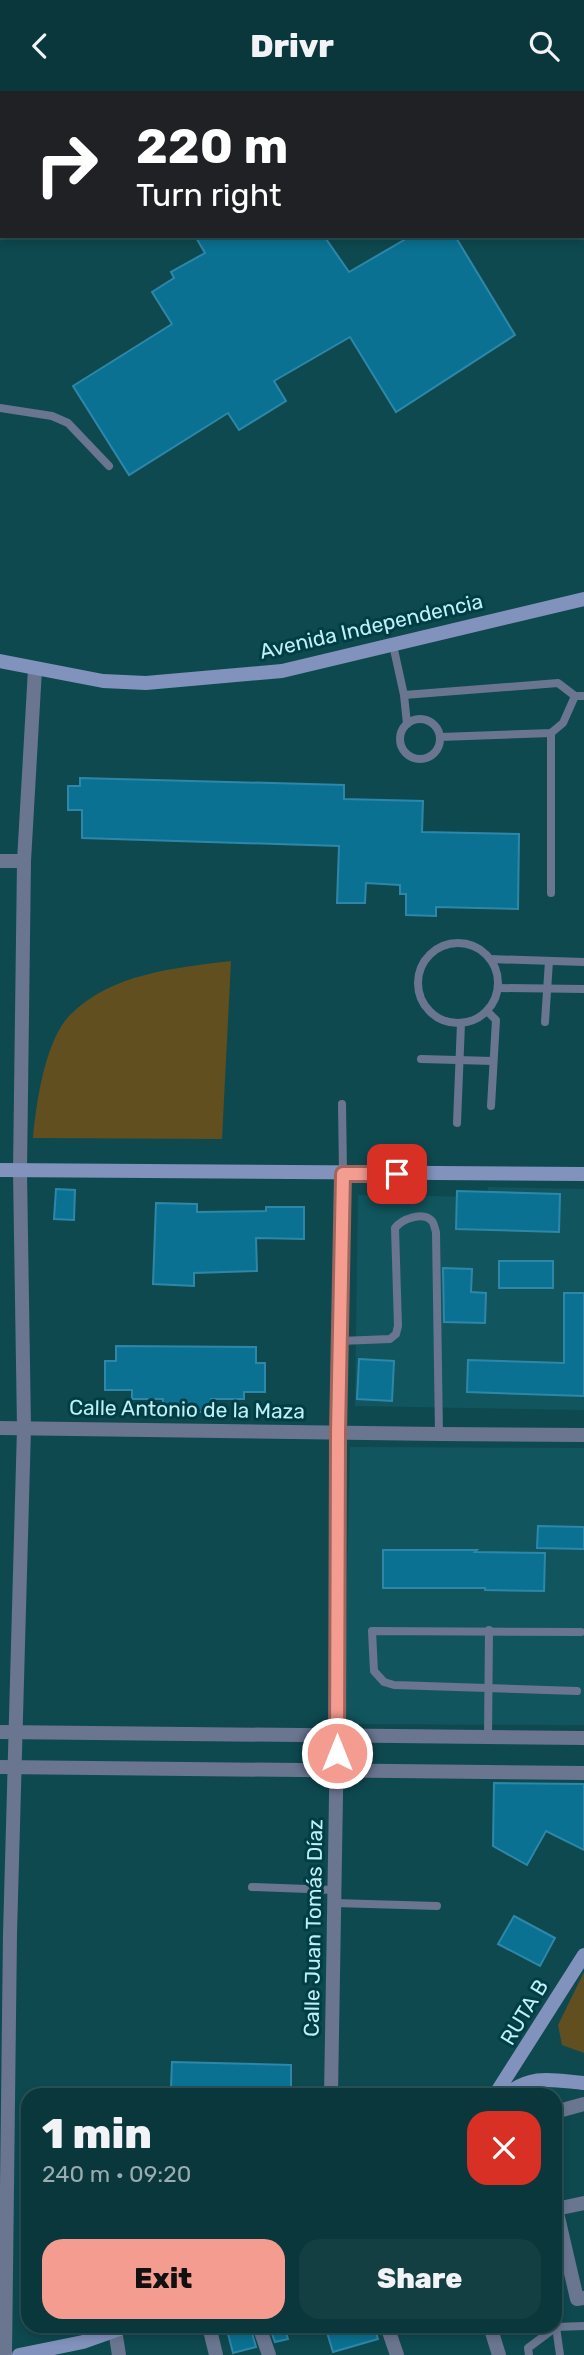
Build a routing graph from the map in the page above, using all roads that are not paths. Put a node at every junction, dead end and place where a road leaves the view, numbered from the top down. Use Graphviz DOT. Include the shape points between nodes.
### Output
graph roads {
  1 [pos="0,408"];
  2 [pos="109,466"];
  3 [pos="584,599"];
  4 [pos="393,645"];
  5 [pos="0,661"];
  6 [pos="35,669"];
  7 [pos="404,695"];
  8 [pos="580,696"];
  9 [pos="407,724"];
  10 [pos="551,733"];
  11 [pos="440,737"];
  12 [pos="0,861"];
  13 [pos="24,861"];
  14 [pos="551,893"];
  15 [pos="491,959"];
  16 [pos="549,961"];
  17 [pos="584,962"];
  18 [pos="547,987"];
  19 [pos="498,988"];
  20 [pos="584,989"];
  21 [pos="487,1011"];
  22 [pos="545,1022"];
  23 [pos="461,1023"];
  24 [pos="421,1059"];
  25 [pos="459,1060"];
  26 [pos="493,1061"];
  27 [pos="342,1104"];
  28 [pos="491,1106"];
  29 [pos="457,1123"];
  30 [pos="0,1170"];
  31 [pos="20,1171"];
  32 [pos="343,1174"];
  33 [pos="584,1174"];
  34 [pos="340,1342"];
  35 [pos="0,1427"];
  36 [pos="24,1428"];
  37 [pos="338,1433"];
  38 [pos="439,1434"];
  39 [pos="584,1434"];
  40 [pos="489,1630"];
  41 [pos="581,1632"];
  42 [pos="489,1688"];
  43 [pos="577,1691"];
  44 [pos="0,1732"];
  45 [pos="16,1733"];
  46 [pos="337,1736"];
  47 [pos="488,1737"];
  48 [pos="584,1738"];
  49 [pos="0,1767"];
  50 [pos="16,1768"];
  51 [pos="337,1771"];
  52 [pos="584,1773"];
  53 [pos="252,1887"];
  54 [pos="334,1896"];
  55 [pos="437,1906"];
  56 [pos="5,1935"];
  57 [pos="584,1947"];
  58 [pos="584,1955"];
  59 [pos="584,2083"];
  60 [pos="331,2088"];
  61 [pos="499,2088"];
  62 [pos="499,2088"];
  63 [pos="517,2088"];
  64 [pos="584,2104"];
  65 [pos="562,2110"];
  66 [pos="584,2203"];
  67 [pos="562,2206"];
  68 [pos="562,2232"];
  69 [pos="580,2298"];
  70 [pos="584,2326"];
  71 [pos="562,2327"];
  72 [pos="107,2333"];
  73 [pos="121,2333"];
  74 [pos="211,2333"];
  75 [pos="261,2333"];
  76 [pos="389,2333"];
  77 [pos="493,2333"];
  78 [pos="548,2333"];
  79 [pos="557,2333"];
  80 [pos="5,2355"];
  81 [pos="19,2355"];
  82 [pos="119,2355"];
  83 [pos="216,2355"];
  84 [pos="269,2355"];
  85 [pos="397,2355"];
  86 [pos="499,2355"];
  87 [pos="529,2355"];
  88 [pos="560,2355"];
  1 -- 2 [label="lane" via="68,423"];
  3 -- 4 [label="main road, Avenida Independencia"];
  4 -- 6 [label="main road, Avenida Independencia" via="282,671 146,683"];
  4 -- 7 [label="lane"];
  5 -- 6 [label="main road, Avenida Independencia"];
  6 -- 13 [label="street"];
  7 -- 8 [label="lane" via="558,683"];
  7 -- 9 [label="lane"];
  8 -- 10 [label="lane"];
  9 -- 11 [label="lane" via="418,719 431,722"];
  9 -- 11 [label="lane" via="400,741 405,752 416,759 429,758 438,749"];
  10 -- 11 [label="lane"];
  10 -- 14 [label="lane"];
  12 -- 13 [label="street"];
  13 -- 31 [label="street"];
  15 -- 16 [label="lane"];
  15 -- 19 [label="lane"];
  15 -- 23 [label="lane" via="479,948 449,943 424,960 417,987 425,1013"];
  16 -- 17 [label="lane"];
  16 -- 18 [label="lane"];
  18 -- 19 [label="lane"];
  18 -- 20 [label="lane"];
  18 -- 22 [label="lane"];
  19 -- 21 [label="lane"];
  21 -- 23 [label="lane"];
  21 -- 26 [label="lane" via="496,1020"];
  23 -- 25 [label="lane"];
  24 -- 25 [label="lane"];
  25 -- 26 [label="lane"];
  25 -- 29 [label="lane"];
  26 -- 28 [label="lane"];
  27 -- 32 [label="lane"];
  30 -- 31 [label="main road"];
  31 -- 32 [label="main road"];
  31 -- 36 [label="street"];
  32 -- 33 [label="main road"];
  32 -- 34 [label="street, Calle Juan Tomás Díaz"];
  34 -- 37 [label="street, Calle Juan Tomás Díaz"];
  34 -- 38 [label="lane" via="390,1339 396,1334 395,1228 407,1218 432,1221 436,1232"];
  35 -- 36 [label="street, Calle Antonio de la Maza"];
  36 -- 37 [label="street, Calle Antonio de la Maza"];
  36 -- 45 [label="street"];
  37 -- 38 [label="street, Calle Antonio de la Maza"];
  37 -- 46 [label="street, Calle Juan Tomás Díaz"];
  38 -- 39 [label="street, Calle Antonio de la Maza"];
  40 -- 41 [label="lane"];
  40 -- 42 [label="lane"];
  40 -- 42 [label="lane" via="372,1632 374,1671 384,1682"];
  42 -- 43 [label="lane"];
  42 -- 47 [label="lane"];
  44 -- 45 [label="street"];
  45 -- 46 [label="street"];
  45 -- 50 [label="street"];
  46 -- 47 [label="street"];
  46 -- 51 [label="street, Calle Juan Tomás Díaz"];
  47 -- 48 [label="street"];
  49 -- 50 [label="street"];
  50 -- 51 [label="street"];
  50 -- 56 [label="street"];
  51 -- 52 [label="street"];
  51 -- 54 [label="street, Calle Juan Tomás Díaz"];
  53 -- 54 [label="lane"];
  54 -- 55 [label="lane"];
  54 -- 60 [label="street, Calle Juan Tomás Díaz"];
  56 -- 80 [label="street"];
  57 -- 61 [label="lane, RUTA B"];
  58 -- 62 [label="main road"];
  59 -- 63 [label="main road" via="529,2081"];
  64 -- 65 [label="street"];
  66 -- 67 [label="street"];
  68 -- 69 [label="street"];
  70 -- 71 [label="lane"];
  72 -- 81 [label="main road"];
  73 -- 82 [label="street"];
  74 -- 83 [label="street"];
  75 -- 84 [label="street"];
  76 -- 85 [label="street"];
  77 -- 86 [label="street"];
  78 -- 87 [label="lane" via="528,2348"];
  79 -- 88 [label="lane"];
}
